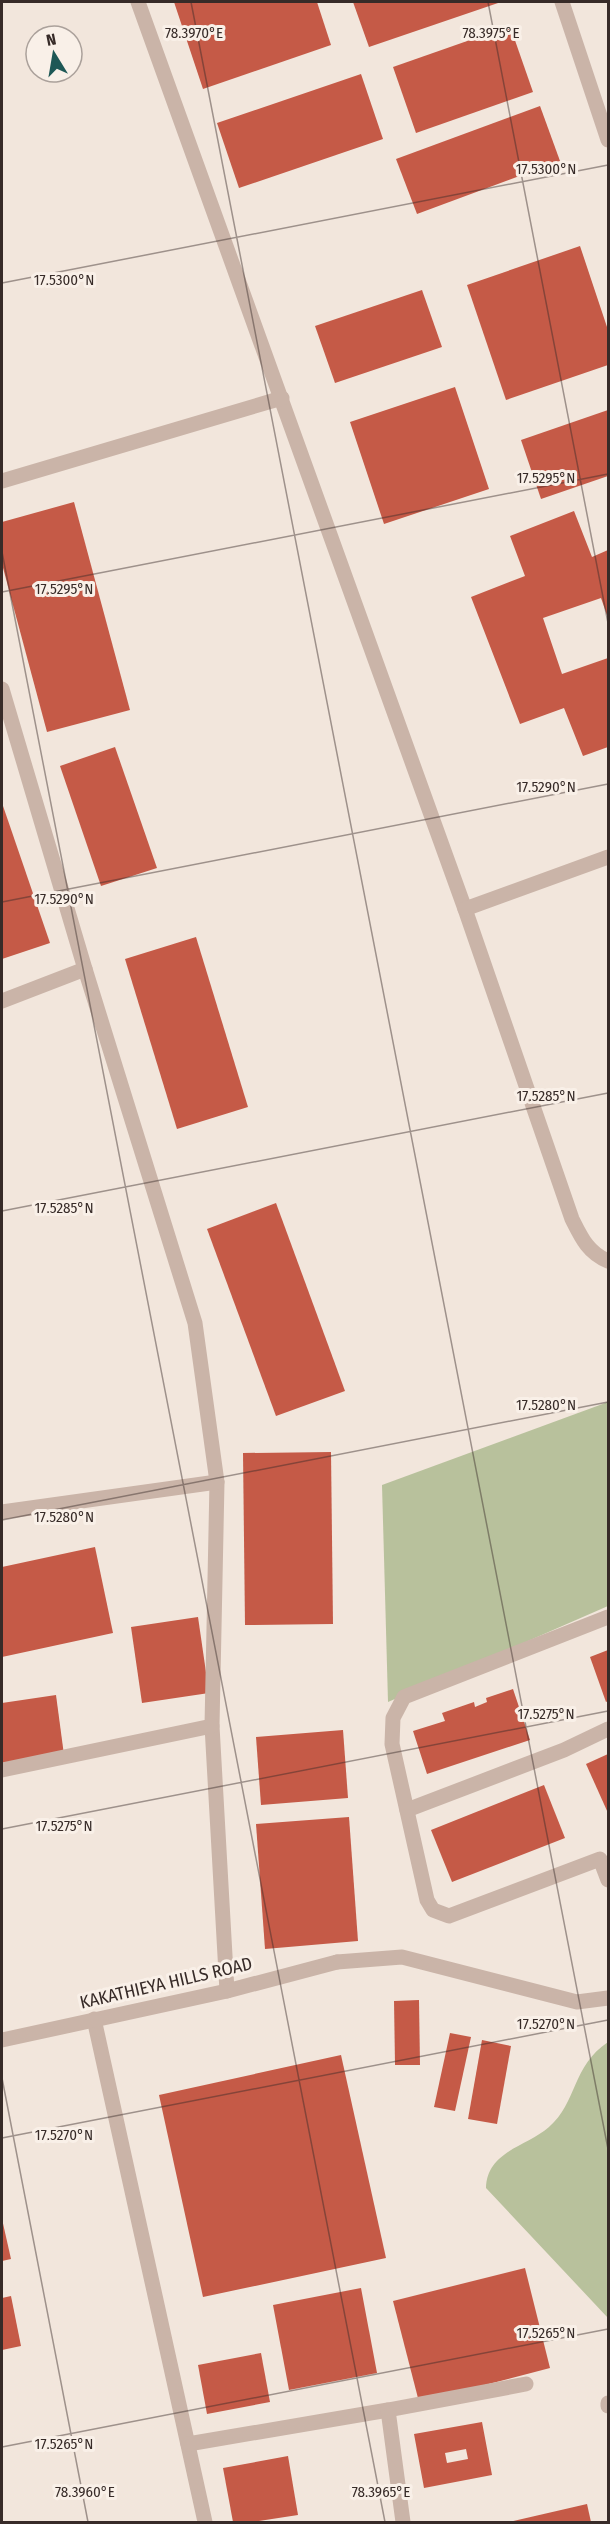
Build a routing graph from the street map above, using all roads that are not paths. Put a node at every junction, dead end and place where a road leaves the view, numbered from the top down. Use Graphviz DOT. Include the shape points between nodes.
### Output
graph roads {
  1 [pos="138,2"];
  2 [pos="562,2"];
  3 [pos="609,140"];
  4 [pos="282,398"];
  5 [pos="2,481"];
  6 [pos="2,689"];
  7 [pos="7,729"];
  8 [pos="609,857"];
  9 [pos="465,909"];
  10 [pos="85,969"];
  11 [pos="2,1001"];
  12 [pos="609,1261"];
  13 [pos="217,1482"];
  14 [pos="2,1512"];
  15 [pos="609,1617"];
  16 [pos="212,1726"];
  17 [pos="609,1729"];
  18 [pos="2,1770"];
  19 [pos="407,1810"];
  20 [pos="604,1857"];
  21 [pos="609,1880"];
  22 [pos="227,1991"];
  23 [pos="609,1998"];
  24 [pos="94,2019"];
  25 [pos="2,2040"];
  26 [pos="526,2384"];
  27 [pos="388,2410"];
  28 [pos="188,2444"];
  29 [pos="205,2523"];
  30 [pos="404,2523"];
  1 -- 4 [label="street"];
  2 -- 3 [label="street"];
  4 -- 5 [label="street"];
  4 -- 9 [label="street"];
  6 -- 7 [label="street"];
  7 -- 10 [label="street"];
  8 -- 9 [label="street"];
  9 -- 12 [label="street" via="572,1219 584,1243 598,1257"];
  10 -- 11 [label="street"];
  10 -- 13 [label="street" via="195,1323"];
  13 -- 14 [label="street"];
  13 -- 16 [label="street"];
  15 -- 19 [label="street" via="404,1697 393,1718 392,1744"];
  16 -- 18 [label="street"];
  16 -- 22 [label="street"];
  17 -- 19 [label="street"];
  19 -- 20 [label="street" via="427,1900 433,1910 443,1915"];
  20 -- 21 [label="street"];
  22 -- 23 [label="street, KAKATHIEYA HILLS ROAD" via="337,1962 402,1957 577,2002"];
  22 -- 24 [label="street, KAKATHIEYA HILLS ROAD"];
  24 -- 25 [label="street, KAKATHIEYA HILLS ROAD"];
  24 -- 28 [label="street"];
  26 -- 27 [label="street"];
  27 -- 28 [label="street"];
  27 -- 30 [label="street"];
  28 -- 29 [label="street"];
}
